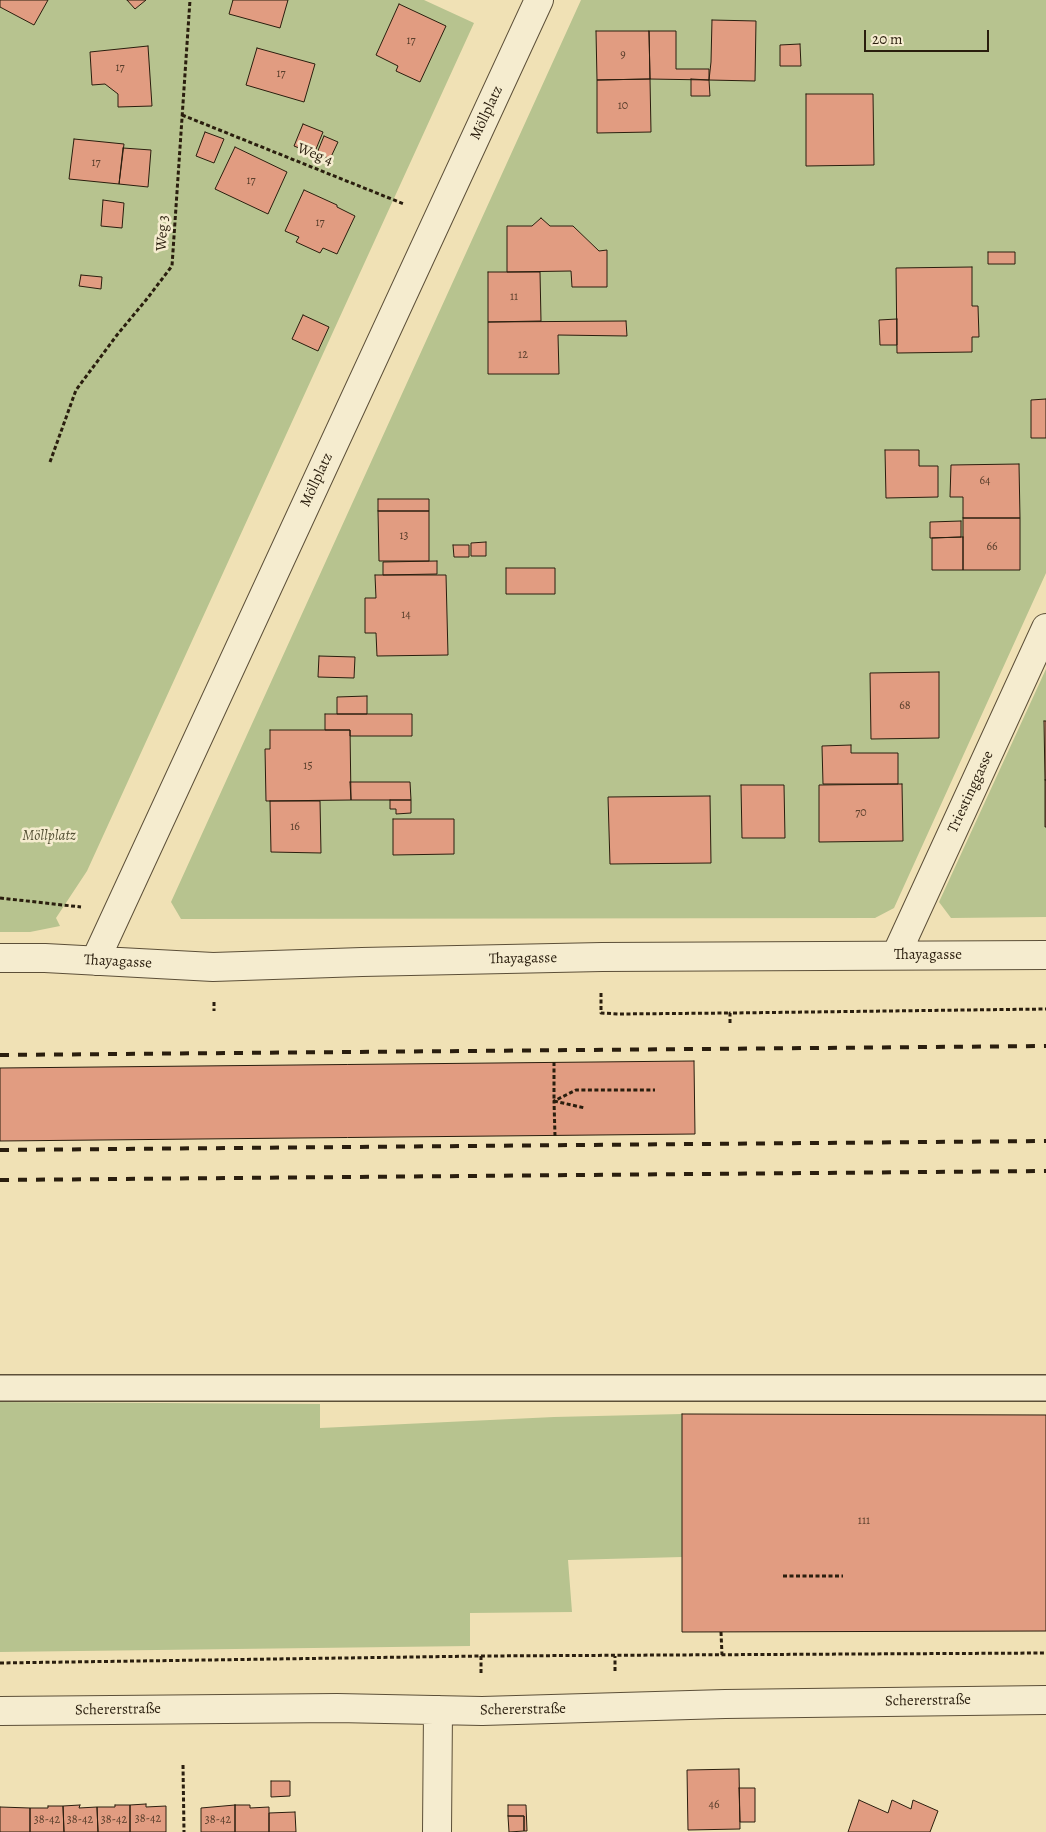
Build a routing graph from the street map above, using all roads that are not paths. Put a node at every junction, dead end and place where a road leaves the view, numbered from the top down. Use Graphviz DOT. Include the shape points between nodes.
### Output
graph roads {
  1 [pos="539,0"];
  2 [pos="1046,628"];
  3 [pos="1046,955"];
  4 [pos="896,956"];
  5 [pos="0,958"];
  6 [pos="95,961"];
  7 [pos="0,1388"];
  8 [pos="1046,1388"];
  9 [pos="1046,1700"];
  10 [pos="438,1710"];
  11 [pos="0,1711"];
  12 [pos="437,1832"];
  1 -- 6 [label="street, Möllplatz"];
  2 -- 4 [label="street, Triestinggasse"];
  3 -- 4 [label="street, Thayagasse"];
  4 -- 6 [label="street, Thayagasse" via="593,957 213,967"];
  5 -- 6 [label="street, Thayagasse"];
  7 -- 8 [label="lane"];
  9 -- 10 [label="street, Schererstraße"];
  10 -- 11 [label="street, Schererstraße"];
  10 -- 12 [label="street"];
}
